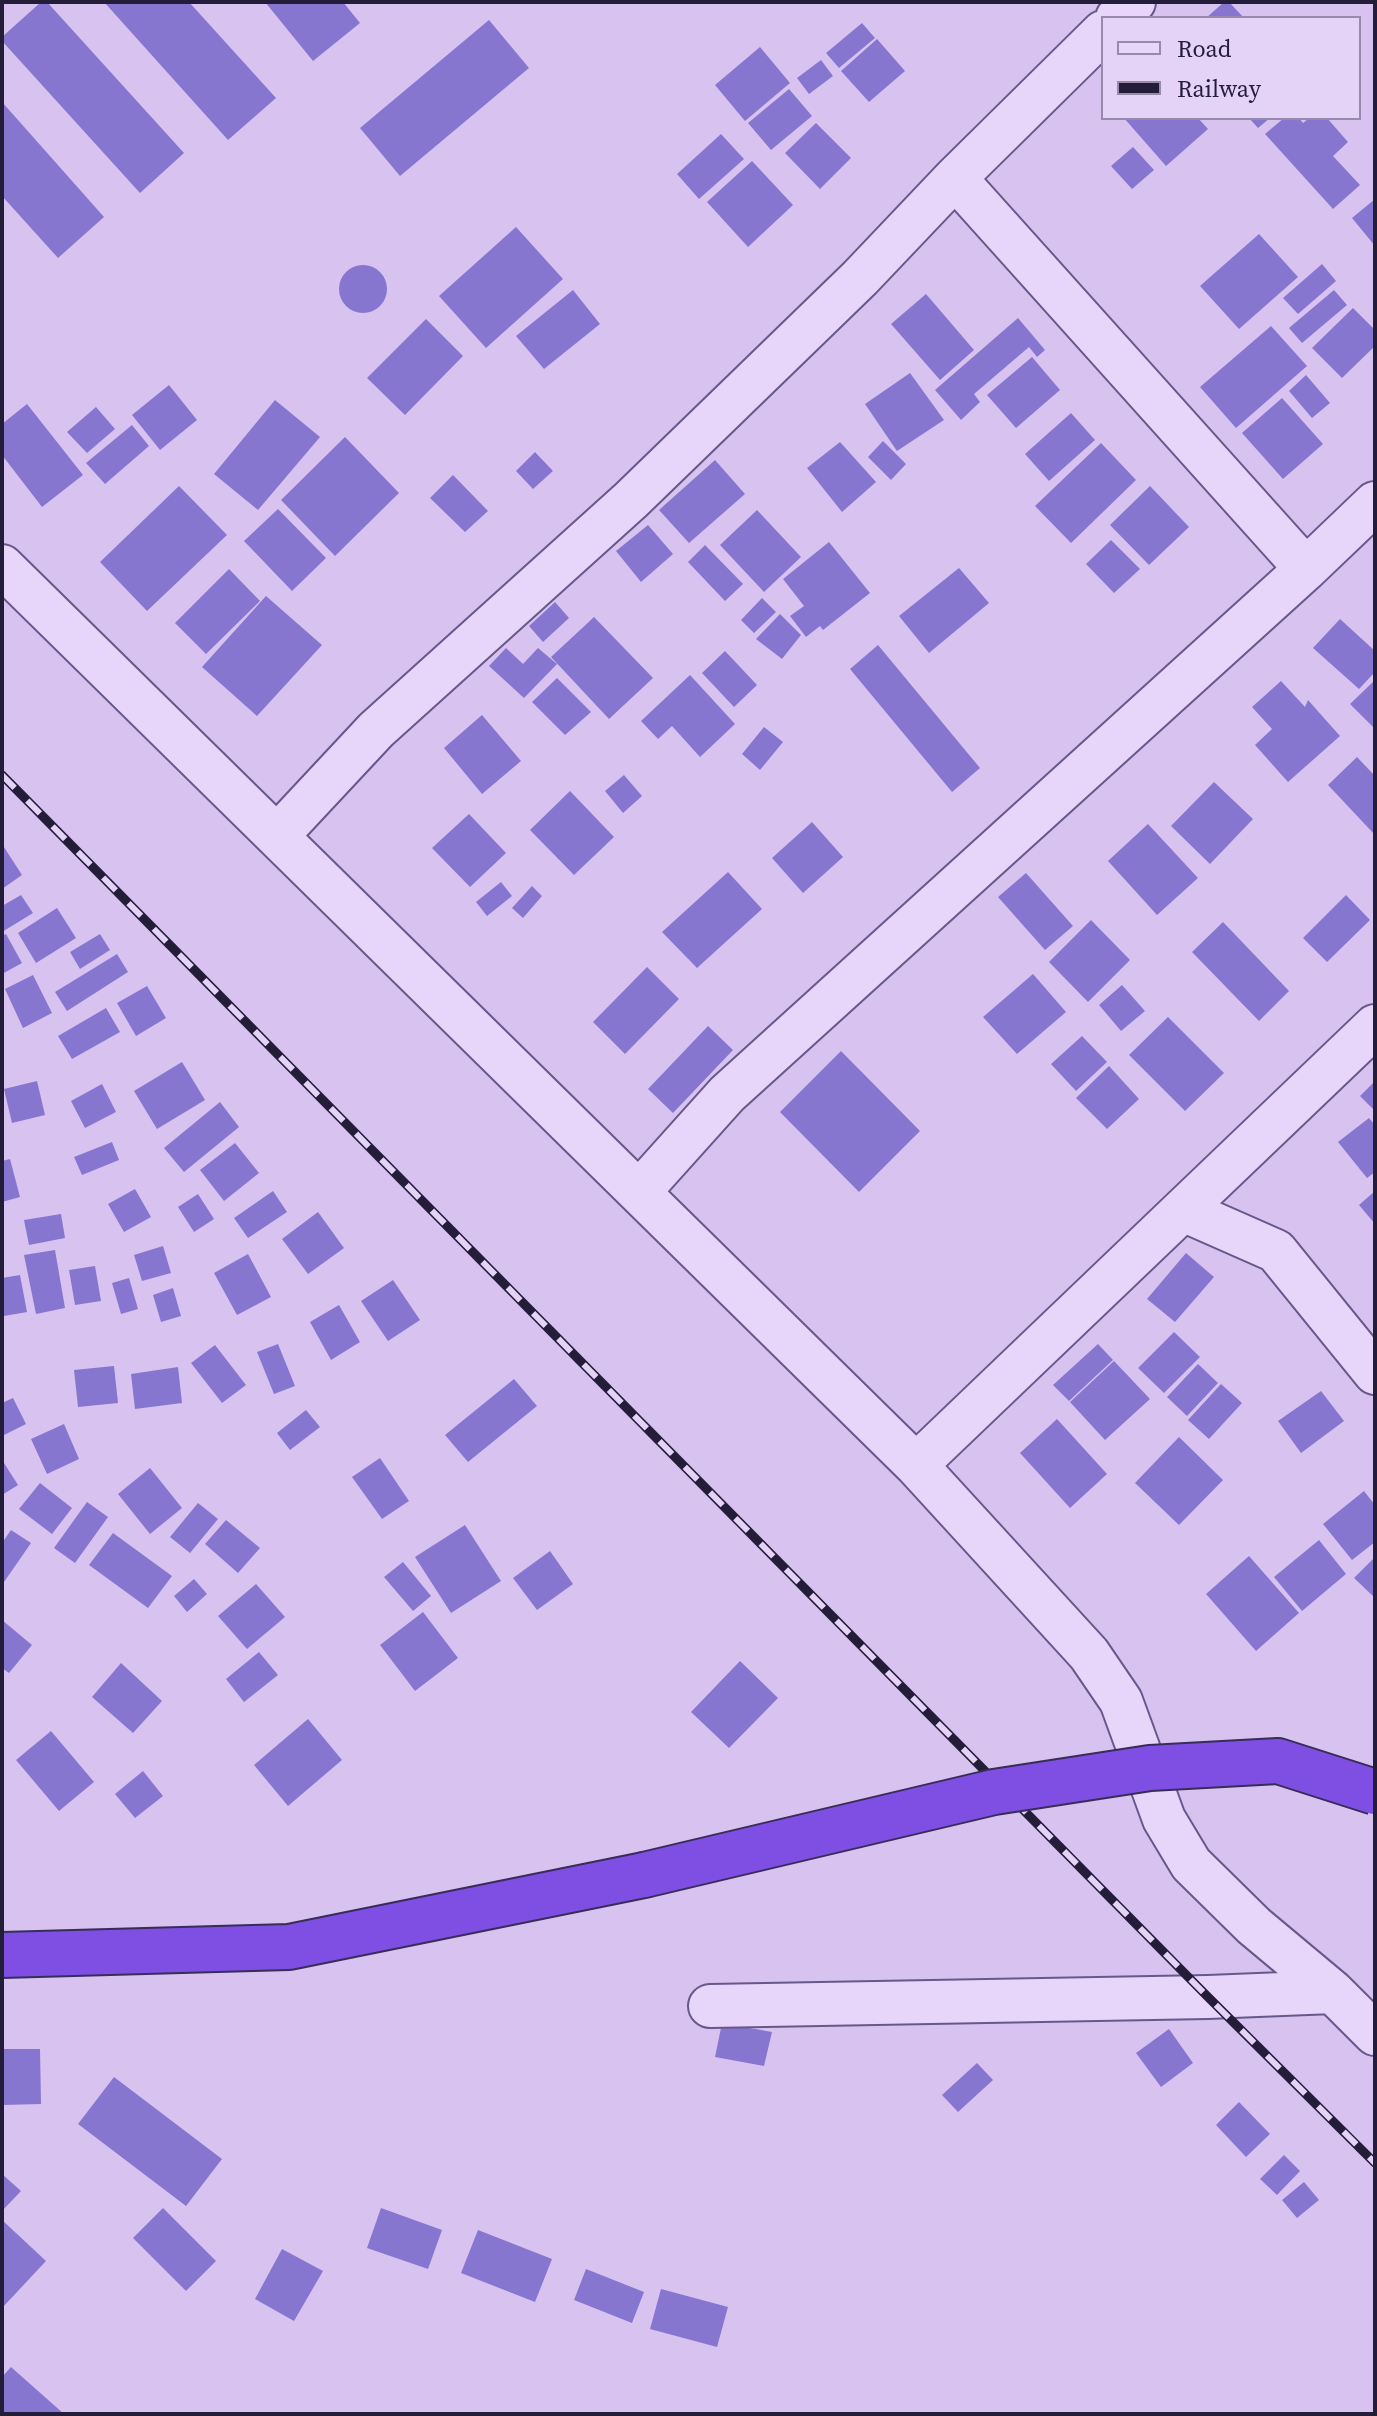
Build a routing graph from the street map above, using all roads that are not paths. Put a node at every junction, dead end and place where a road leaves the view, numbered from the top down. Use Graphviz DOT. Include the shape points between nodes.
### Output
graph roads {
  1 [pos="1134,2"];
  2 [pos="1119,16"];
  3 [pos="1101,34"];
  4 [pos="955,178"];
  5 [pos="1375,503"];
  6 [pos="2,566"];
  7 [pos="1306,569"];
  8 [pos="277,836"];
  9 [pos="1375,1026"];
  10 [pos="639,1192"];
  11 [pos="1183,1210"];
  12 [pos="1375,1373"];
  13 [pos="916,1465"];
  14 [pos="1375,1792"];
  15 [pos="2,1955"];
  16 [pos="1333,1992"];
  17 [pos="710,2006"];
  18 [pos="1375,2034"];
  1 -- 2 [label="street"];
  3 -- 4 [label="street"];
  4 -- 7 [label="street"];
  4 -- 8 [label="street" via="643,489 376,730"];
  5 -- 7 [label="street"];
  6 -- 8 [label="street"];
  7 -- 10 [label="street" via="727,1094"];
  8 -- 10 [label="street"];
  9 -- 11 [label="street"];
  10 -- 13 [label="street"];
  11 -- 12 [label="street" via="1276,1251"];
  11 -- 13 [label="street"];
  13 -- 16 [label="street" via="1089,1654 1121,1701 1164,1819 1191,1864"];
  14 -- 15 [label="highway, bridge" via="1278,1761 1150,1768 994,1792 644,1875 289,1947"];
  16 -- 17 [label="street"];
  16 -- 18 [label="street"];
}
